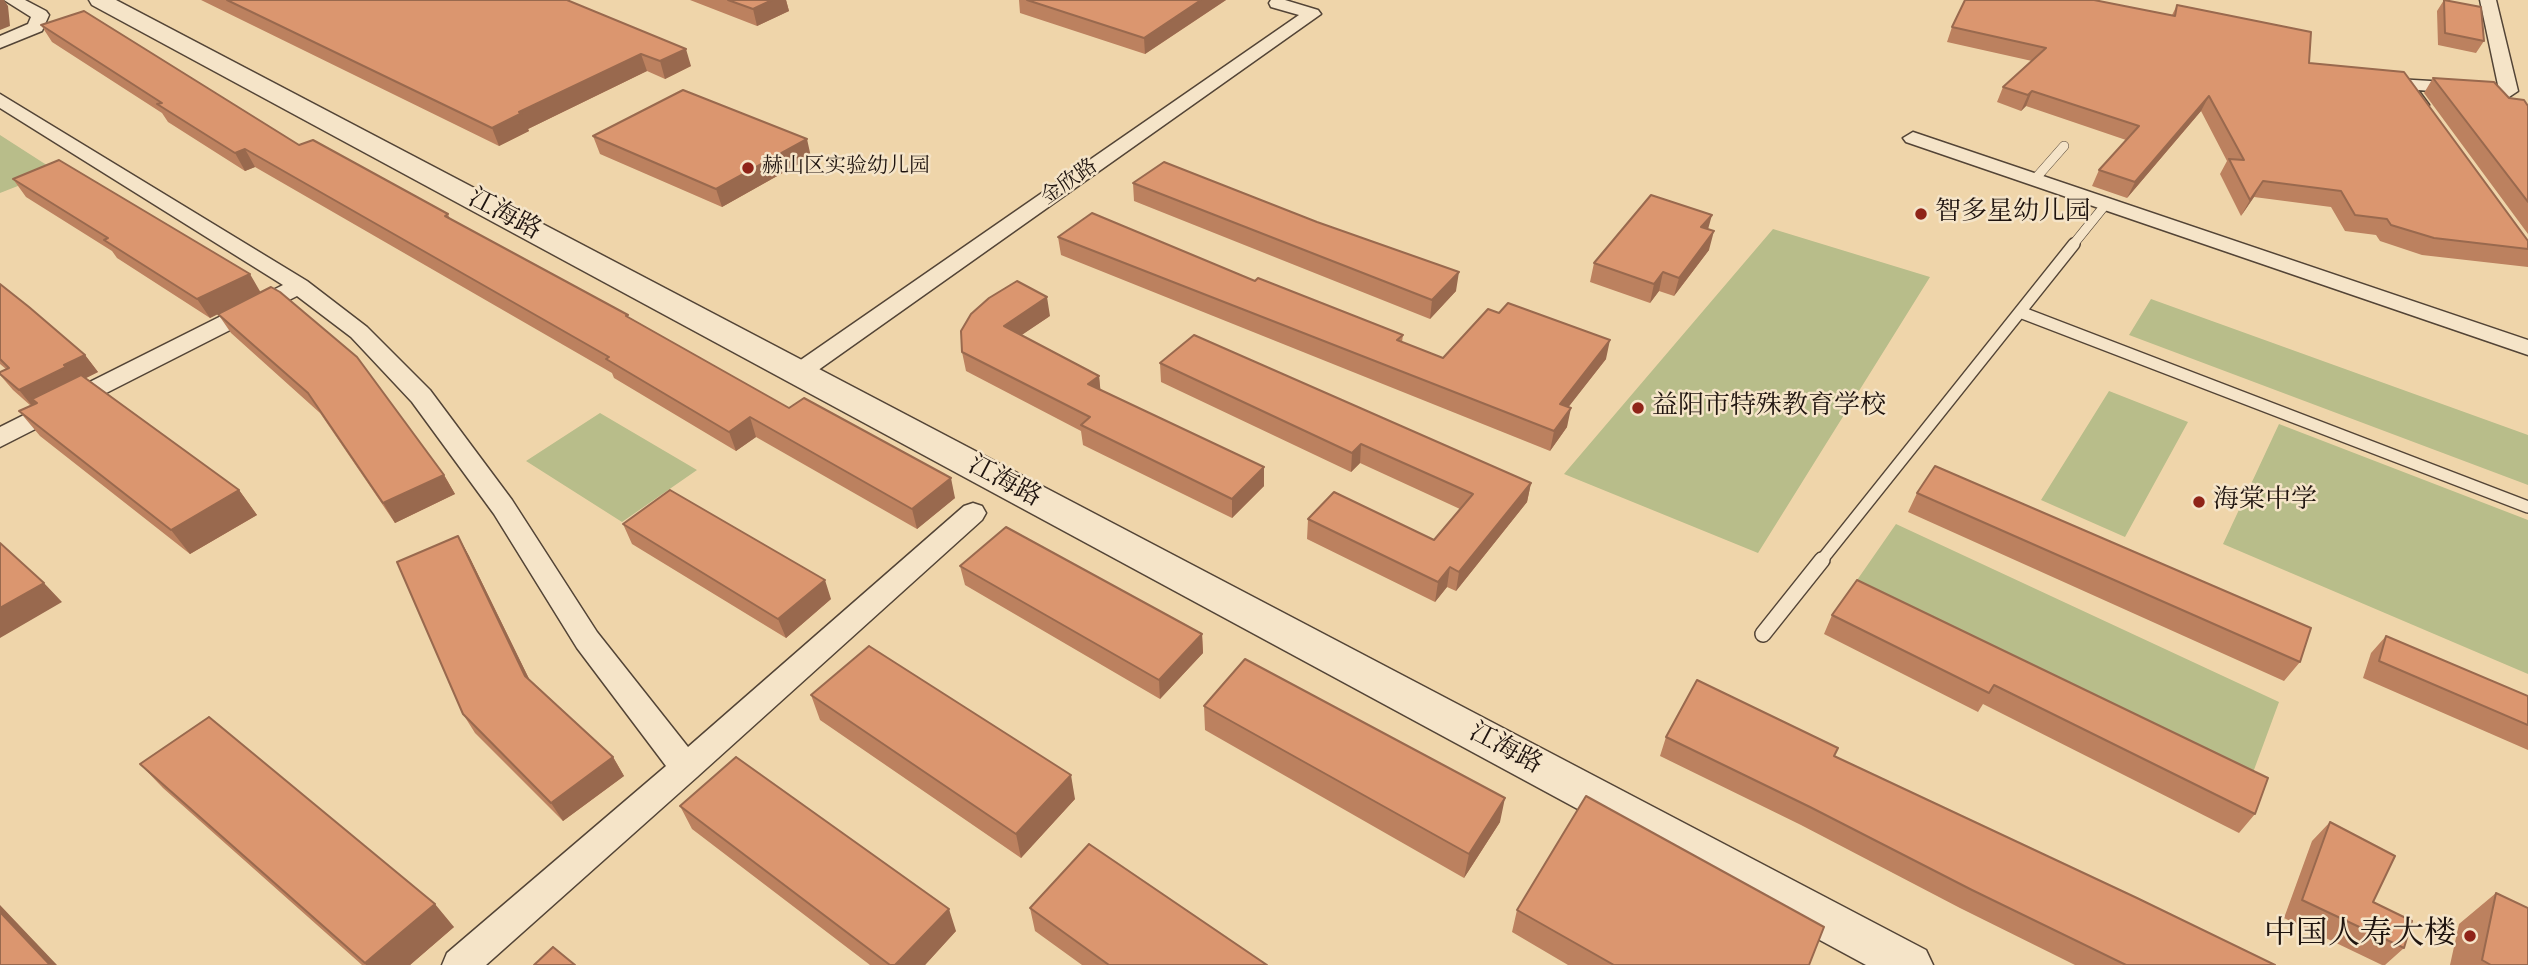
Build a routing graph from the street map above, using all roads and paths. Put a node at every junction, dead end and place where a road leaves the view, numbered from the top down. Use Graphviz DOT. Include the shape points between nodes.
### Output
graph roads {
  1 [pos="12,0"];
  2 [pos="100,0"];
  3 [pos="2488,0"];
  4 [pos="1277,3"];
  5 [pos="0,43"];
  6 [pos="2509,91"];
  7 [pos="0,100"];
  8 [pos="2521,109"];
  9 [pos="2435,125"];
  10 [pos="1913,138"];
  11 [pos="2064,146"];
  12 [pos="2035,179"];
  13 [pos="2106,204"];
  14 [pos="299,286"];
  15 [pos="2020,313"];
  16 [pos="2528,348"];
  17 [pos="797,373"];
  18 [pos="0,439"];
  19 [pos="2528,507"];
  20 [pos="973,513"];
  21 [pos="1763,634"];
  22 [pos="686,768"];
  23 [pos="460,965"];
  24 [pos="1910,965"];
  1 -- 5 [label="street" via="40,15 36,27"];
  2 -- 17 [label="street, 江海路"];
  3 -- 6 [label="street"];
  4 -- 17 [label="street, 金欣路" via="1312,14"];
  6 -- 8 [label="street"];
  6 -- 9 [label="street" via="2404,83"];
  7 -- 14 [label="street"];
  10 -- 12 [label="street"];
  11 -- 12 [label="lane"];
  12 -- 13 [label="street"];
  13 -- 15 [label="lane"];
  13 -- 16 [label="street"];
  14 -- 18 [label="street"];
  14 -- 22 [label="street" via="359,332 421,396 503,507 587,640"];
  15 -- 19 [label="lane"];
  15 -- 21 [label="lane"];
  17 -- 24 [label="street, 江海路"];
  20 -- 22 [label="street"];
  22 -- 23 [label="street"];
}
